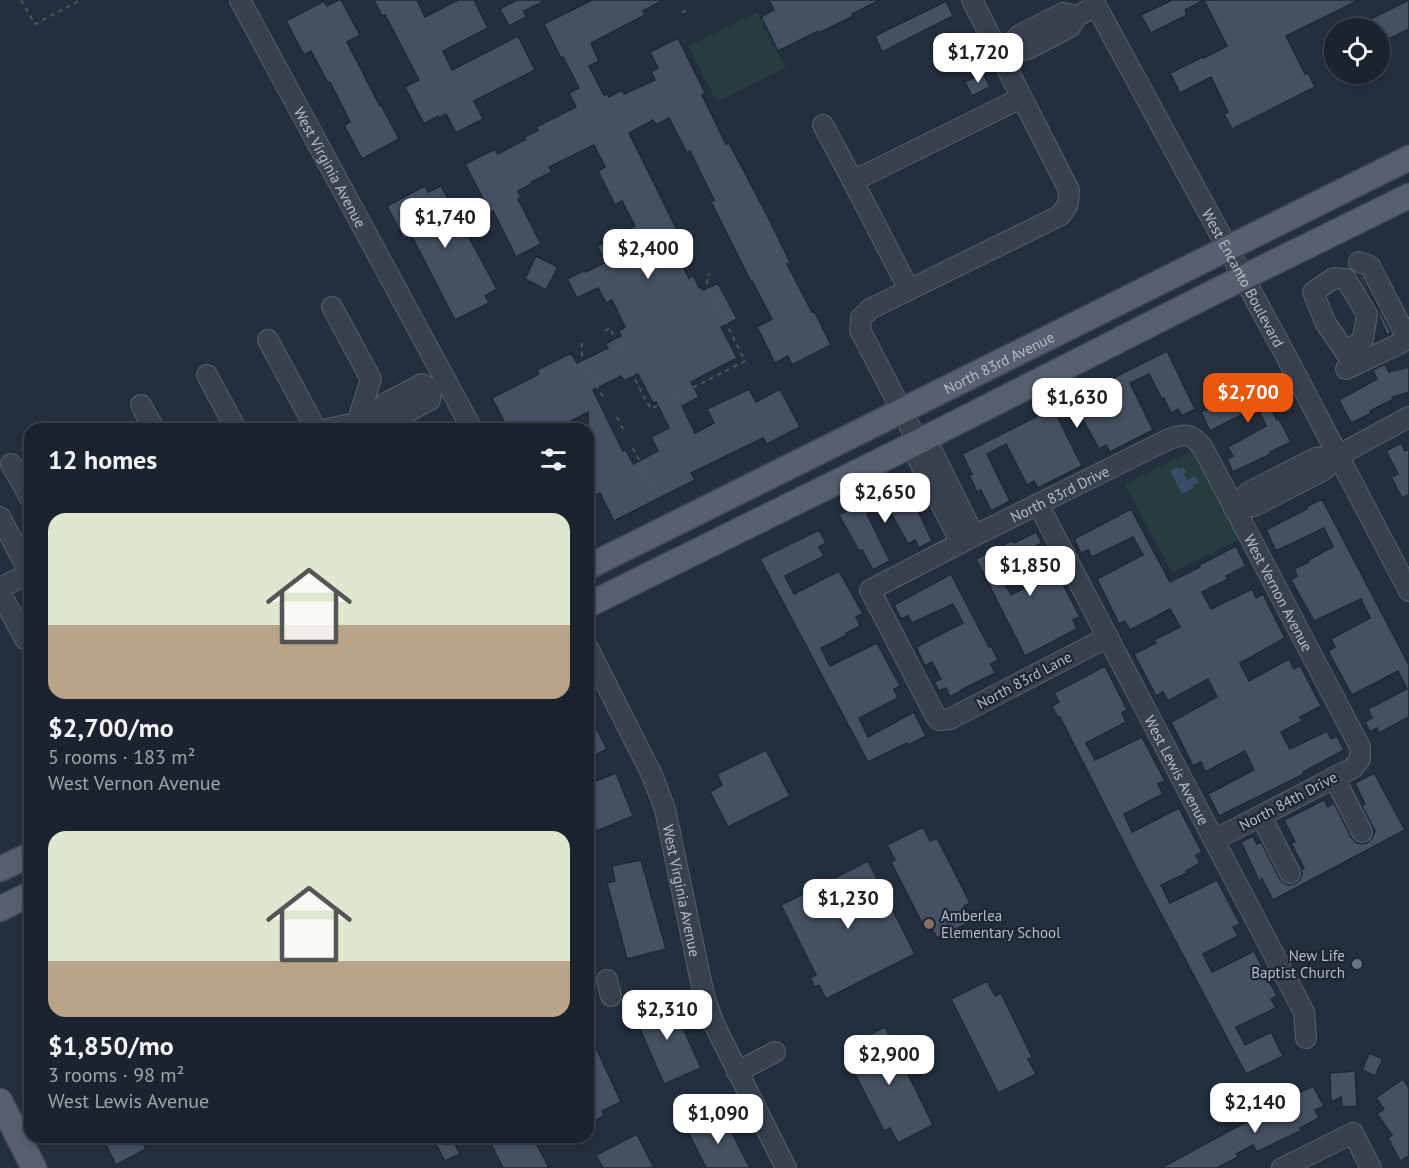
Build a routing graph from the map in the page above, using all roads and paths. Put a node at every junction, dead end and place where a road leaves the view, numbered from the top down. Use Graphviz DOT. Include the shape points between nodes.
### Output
graph roads {
  1 [pos="21,0"];
  2 [pos="81,0"];
  3 [pos="240,0"];
  4 [pos="972,0"];
  5 [pos="1095,3"];
  6 [pos="686,10"];
  7 [pos="682,13"];
  8 [pos="999,55"];
  9 [pos="1021,98"];
  10 [pos="823,125"];
  11 [pos="1409,158"];
  12 [pos="853,181"];
  13 [pos="1409,196"];
  14 [pos="1228,248"];
  15 [pos="1359,262"];
  16 [pos="710,273"];
  17 [pos="1244,278"];
  18 [pos="909,290"];
  19 [pos="332,307"];
  20 [pos="605,331"];
  21 [pos="268,340"];
  22 [pos="582,343"];
  23 [pos="1346,361"];
  24 [pos="207,375"];
  25 [pos="439,385"];
  26 [pos="607,397"];
  27 [pos="141,405"];
  28 [pos="903,411"];
  29 [pos="617,417"];
  30 [pos="1409,417"];
  31 [pos="364,422"];
  32 [pos="151,423"];
  33 [pos="233,423"];
  34 [pos="313,423"];
  35 [pos="359,423"];
  36 [pos="468,423"];
  37 [pos="624,431"];
  38 [pos="1187,435"];
  39 [pos="918,442"];
  40 [pos="633,448"];
  41 [pos="1339,455"];
  42 [pos="11,464"];
  43 [pos="652,486"];
  44 [pos="24,487"];
  45 [pos="1038,504"];
  46 [pos="1234,508"];
  47 [pos="0,517"];
  48 [pos="967,539"];
  49 [pos="24,562"];
  50 [pos="594,564"];
  51 [pos="24,575"];
  52 [pos="0,588"];
  53 [pos="1409,591"];
  54 [pos="0,595"];
  55 [pos="594,602"];
  56 [pos="24,637"];
  57 [pos="1108,637"];
  58 [pos="594,660"];
  59 [pos="939,720"];
  60 [pos="1360,759"];
  61 [pos="1334,777"];
  62 [pos="1261,816"];
  63 [pos="1362,832"];
  64 [pos="1214,840"];
  65 [pos="24,858"];
  66 [pos="0,869"];
  67 [pos="1290,873"];
  68 [pos="24,897"];
  69 [pos="0,909"];
  70 [pos="1306,1038"];
  71 [pos="775,1052"];
  72 [pos="737,1072"];
  73 [pos="0,1101"];
  74 [pos="34,1168"];
  75 [pos="786,1168"];
  76 [pos="1282,1168"];
  77 [pos="1371,1168"];
  1 -- 2 [label="path" via="35,24"];
  3 -- 25 [label="street, West Virginia Avenue"];
  4 -- 8 [label="street"];
  5 -- 8 [label="street" via="1077,16 1070,27 1046,31 1028,49"];
  5 -- 14 [label="street, West Encanto Boulevard"];
  6 -- 7 [label="path"];
  8 -- 9 [label="street"];
  9 -- 12 [label="street"];
  9 -- 18 [label="street" via="1069,190 1068,204 1061,215"];
  10 -- 12 [label="street"];
  11 -- 14 [label="main road, North 83rd Avenue"];
  12 -- 18 [label="street"];
  13 -- 17 [label="main road"];
  14 -- 17 [label="street, West Encanto Boulevard"];
  14 -- 28 [label="main road, North 83rd Avenue"];
  15 -- 23 [label="street" via="1370,266 1406,336 1401,343"];
  16 -- 20 [label="path" via="707,284 745,360 651,409 610,328"];
  17 -- 39 [label="main road"];
  17 -- 41 [label="street, West Encanto Boulevard"];
  18 -- 28 [label="street" via="870,309 861,318 860,330"];
  19 -- 31 [label="street" via="371,379"];
  21 -- 34 [label="street"];
  22 -- 26 [label="path" via="580,350 600,392"];
  24 -- 33 [label="street"];
  25 -- 31 [label="street" via="422,384 386,403"];
  25 -- 36 [label="street, West Virginia Avenue"];
  27 -- 32 [label="street"];
  28 -- 39 [label="street"];
  28 -- 50 [label="main road, North 83rd Avenue"];
  29 -- 37 [label="path"];
  30 -- 41 [label="street"];
  31 -- 35 [label="street"];
  38 -- 45 [label="street, North 83rd Drive" via="1169,439"];
  38 -- 46 [label="street, West Vernon Avenue" via="1203,448"];
  39 -- 48 [label="street" via="932,451 945,495"];
  39 -- 55 [label="main road"];
  40 -- 43 [label="path"];
  41 -- 46 [label="street" via="1324,470 1282,484 1254,506"];
  41 -- 53 [label="street, West Encanto Boulevard"];
  42 -- 44 [label="street"];
  45 -- 48 [label="street, North 83rd Drive"];
  45 -- 57 [label="street, West Lewis Avenue"];
  46 -- 60 [label="street, West Vernon Avenue" via="1360,747"];
  47 -- 49 [label="street"];
  48 -- 59 [label="street, North 83rd Drive" via="870,590"];
  51 -- 52 [label="street"];
  54 -- 56 [label="street"];
  57 -- 59 [label="street, North 83rd Lane" via="950,719"];
  57 -- 64 [label="street, West Lewis Avenue"];
  58 -- 72 [label="street, West Virginia Avenue" via="666,809 705,998"];
  60 -- 61 [label="street, North 84th Drive" via="1353,768"];
  61 -- 62 [label="street, North 84th Drive"];
  61 -- 63 [label="street"];
  62 -- 64 [label="street, North 84th Drive"];
  62 -- 67 [label="street"];
  64 -- 70 [label="street, West Lewis Avenue" via="1304,1012"];
  65 -- 66 [label="main road"];
  68 -- 69 [label="main road"];
  71 -- 72 [label="street"];
  72 -- 75 [label="street, West Virginia Avenue"];
  73 -- 74 [label="main road"];
  76 -- 77 [label="street" via="1353,1133"];
}
